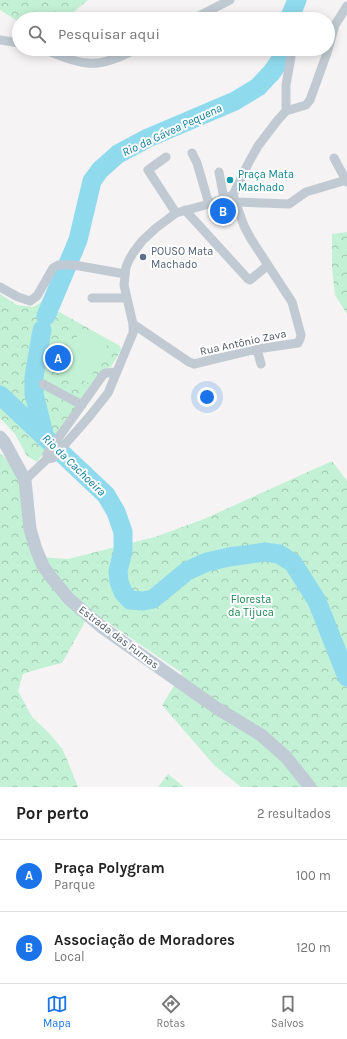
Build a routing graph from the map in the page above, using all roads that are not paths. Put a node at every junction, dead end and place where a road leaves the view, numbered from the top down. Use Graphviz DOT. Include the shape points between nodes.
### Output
graph roads {
  1 [pos="230,0"];
  2 [pos="347,6"];
  3 [pos="207,12"];
  4 [pos="335,25"];
  5 [pos="0,40"];
  6 [pos="12,41"];
  7 [pos="62,56"];
  8 [pos="122,56"];
  9 [pos="326,56"];
  10 [pos="291,57"];
  11 [pos="286,111"];
  12 [pos="192,153"];
  13 [pos="166,157"];
  14 [pos="334,158"];
  15 [pos="219,172"];
  16 [pos="346,181"];
  17 [pos="235,198"];
  18 [pos="224,199"];
  19 [pos="209,204"];
  20 [pos="186,212"];
  21 [pos="176,213"];
  22 [pos="264,268"];
  23 [pos="125,274"];
  24 [pos="0,287"];
  25 [pos="92,298"];
  26 [pos="127,298"];
  27 [pos="133,324"];
  28 [pos="257,349"];
  29 [pos="261,364"];
  30 [pos="116,372"];
  31 [pos="43,384"];
  32 [pos="82,405"];
  33 [pos="0,437"];
  34 [pos="59,446"];
  35 [pos="25,480"];
  36 [pos="310,787"];
  1 -- 3 [label="street"];
  2 -- 4 [label="street"];
  5 -- 6 [label="street"];
  7 -- 8 [label="street" via="87,64"];
  9 -- 11 [label="street" via="310,100 306,105"];
  10 -- 11 [label="street" via="286,85"];
  11 -- 17 [label="street" via="258,146"];
  12 -- 19 [label="street" via="198,163"];
  13 -- 21 [label="street" via="150,168"];
  14 -- 16 [label="street"];
  15 -- 18 [label="street"];
  16 -- 17 [label="street" via="306,192 289,204"];
  17 -- 18 [label="street"];
  17 -- 22 [label="street" via="244,226"];
  18 -- 19 [label="street"];
  19 -- 20 [label="street"];
  20 -- 21 [label="street"];
  20 -- 22 [label="street" via="248,279"];
  21 -- 23 [label="street" via="142,241 129,260"];
  22 -- 28 [label="street, Rua Antônio Zava" via="294,307 301,335 298,343"];
  23 -- 24 [label="street" via="61,264 53,268 37,296 30,301"];
  23 -- 26 [label="street"];
  25 -- 26 [label="street"];
  26 -- 27 [label="street"];
  27 -- 28 [label="street, Rua Antônio Zava" via="194,364"];
  27 -- 30 [label="street" via="133,333"];
  28 -- 29 [label="street"];
  30 -- 32 [label="street" via="105,373"];
  30 -- 34 [label="street" via="108,393 89,417"];
  31 -- 32 [label="street"];
  32 -- 34 [label="street"];
  33 -- 35 [label="main road, Estrada das Furnas" via="6,442"];
  34 -- 35 [label="street"];
  35 -- 36 [label="main road, Estrada das Furnas" via="30,528 36,548 43,566 69,599 103,628 215,707 261,735 286,757"];
}
